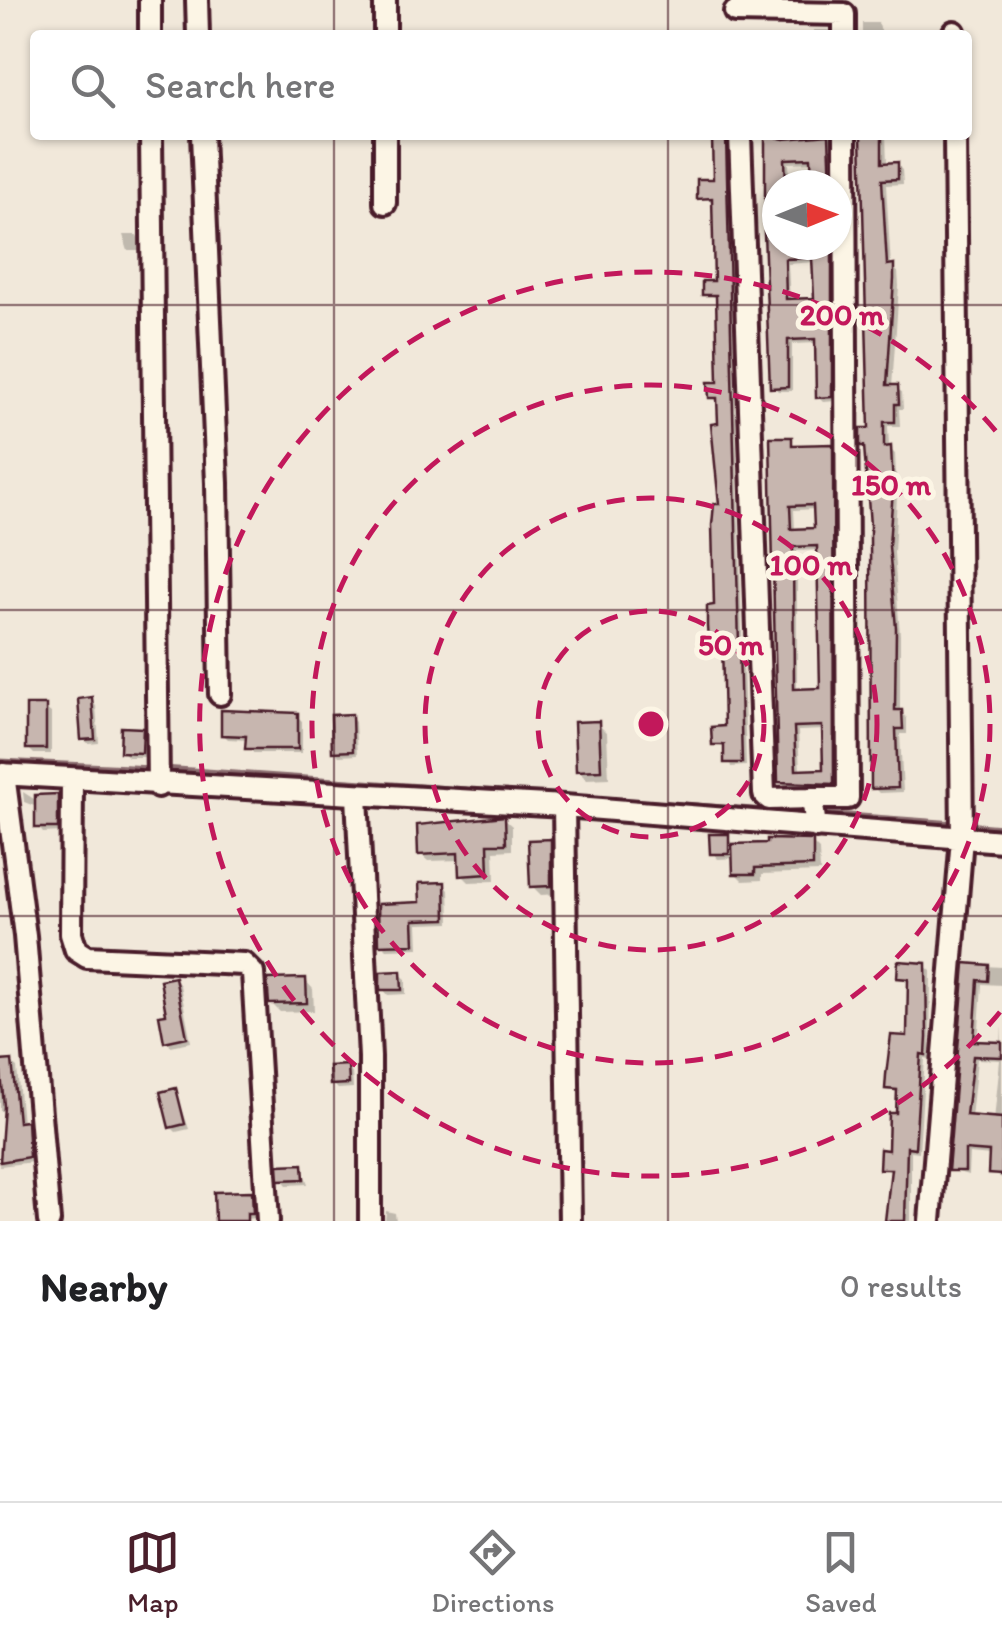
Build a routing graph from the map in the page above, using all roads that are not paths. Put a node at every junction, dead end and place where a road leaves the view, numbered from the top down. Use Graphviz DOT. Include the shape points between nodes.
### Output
graph roads {
  1 [pos="150,0"];
  2 [pos="198,0"];
  3 [pos="385,0"];
  4 [pos="733,6"];
  5 [pos="150,30"];
  6 [pos="198,30"];
  7 [pos="385,30"];
  8 [pos="844,30"];
  9 [pos="151,140"];
  10 [pos="202,140"];
  11 [pos="385,140"];
  12 [pos="740,140"];
  13 [pos="845,140"];
  14 [pos="955,140"];
  15 [pos="385,203"];
  16 [pos="220,694"];
  17 [pos="2,774"];
  18 [pos="158,776"];
  19 [pos="72,780"];
  20 [pos="357,796"];
  21 [pos="564,806"];
  22 [pos="814,812"];
  23 [pos="962,838"];
  24 [pos="1002,841"];
  25 [pos="49,1221"];
  26 [pos="268,1221"];
  27 [pos="370,1221"];
  28 [pos="570,1221"];
  29 [pos="930,1221"];
  1 -- 5 [label="street"];
  2 -- 6 [label="street"];
  3 -- 7 [label="street"];
  4 -- 8 [label="street" via="844,14"];
  9 -- 18 [label="street"];
  10 -- 16 [label="street"];
  11 -- 15 [label="street"];
  12 -- 22 [label="street" via="764,794"];
  13 -- 22 [label="street" via="848,798"];
  14 -- 23 [label="street"];
  17 -- 19 [label="street"];
  17 -- 25 [label="street" via="32,1010"];
  18 -- 19 [label="street"];
  18 -- 20 [label="street"];
  19 -- 26 [label="street" via="76,950 87,958 244,964 253,973"];
  20 -- 21 [label="street"];
  20 -- 27 [label="street" via="370,1040"];
  21 -- 22 [label="street"];
  21 -- 28 [label="street"];
  22 -- 23 [label="street"];
  23 -- 24 [label="street"];
  23 -- 29 [label="street"];
}
